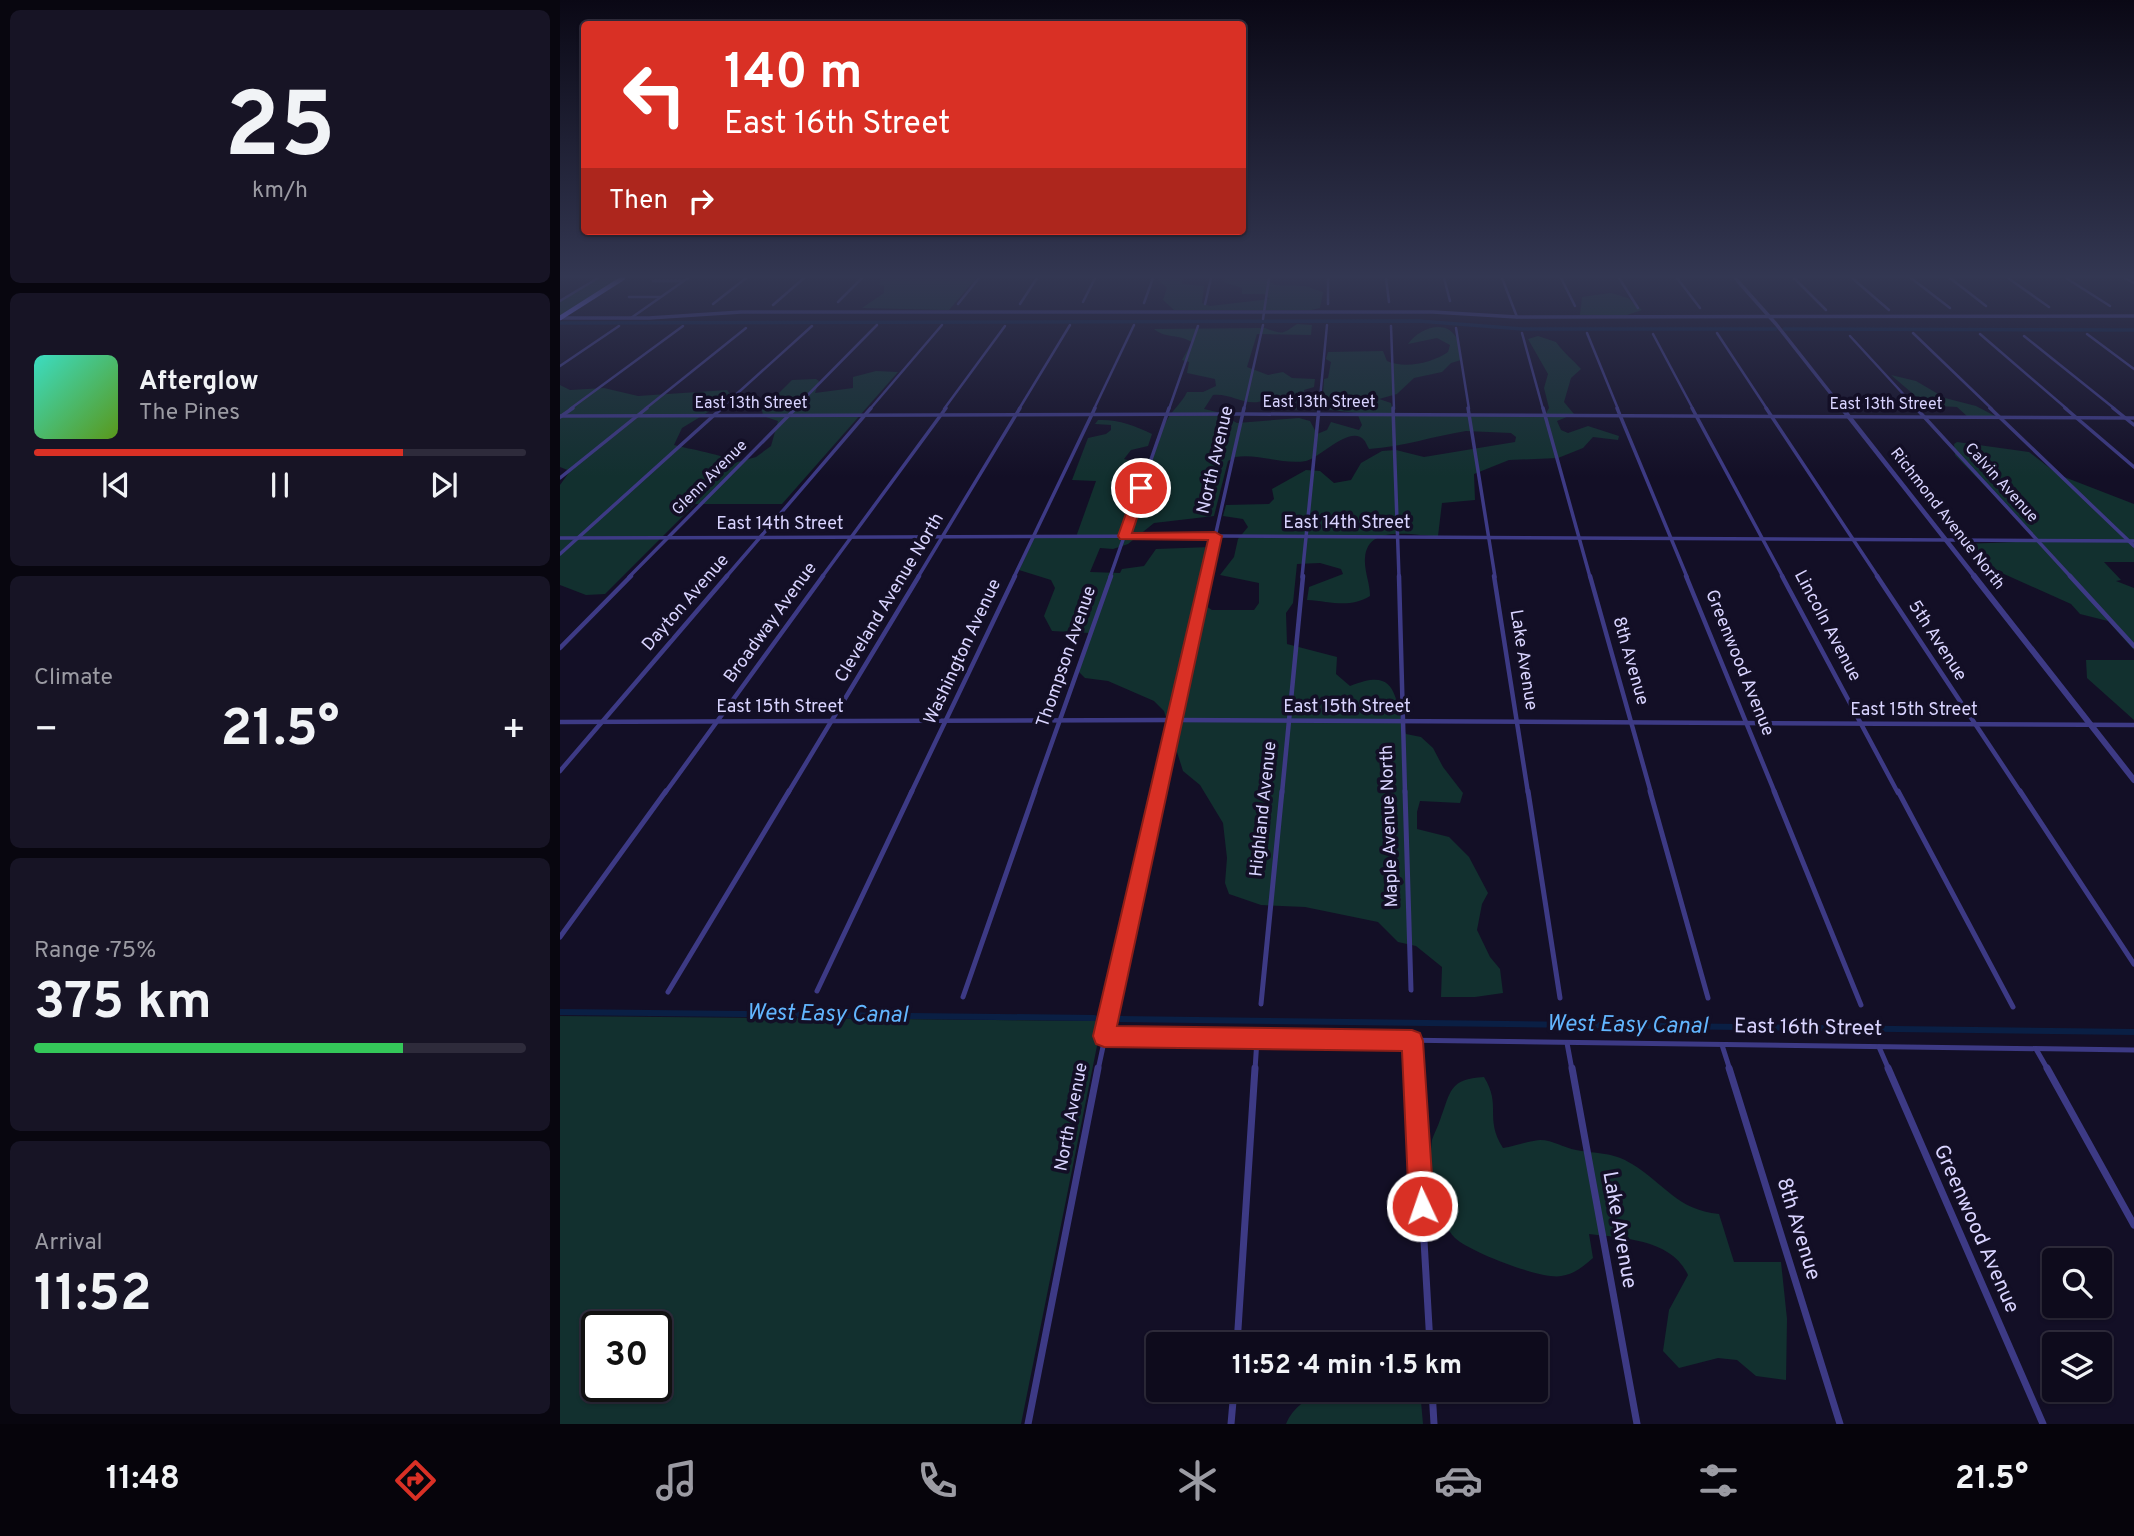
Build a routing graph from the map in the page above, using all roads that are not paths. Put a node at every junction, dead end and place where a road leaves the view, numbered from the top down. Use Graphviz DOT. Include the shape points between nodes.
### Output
graph roads {
  1 [pos="592,344"];
  2 [pos="658,344"];
  3 [pos="725,344"];
  4 [pos="791,344"];
  5 [pos="859,344"];
  6 [pos="925,344"];
  7 [pos="992,344"];
  8 [pos="1058,344"];
  9 [pos="1125,344"];
  10 [pos="1192,344"];
  11 [pos="1258,344"];
  12 [pos="1325,344"];
  13 [pos="1392,344"];
  14 [pos="1458,344"];
  15 [pos="1525,344"];
  16 [pos="1592,344"];
  17 [pos="1659,344"];
  18 [pos="1725,344"];
  19 [pos="1792,344"];
  20 [pos="1858,344"];
  21 [pos="1925,344"];
  22 [pos="1992,344"];
  23 [pos="2034,344"];
  24 [pos="2101,344"];
  25 [pos="560,366"];
  26 [pos="2134,369"];
  27 [pos="940,415"];
  28 [pos="1016,415"];
  29 [pos="1091,415"];
  30 [pos="1167,415"];
  31 [pos="1242,415"];
  32 [pos="1318,415"];
  33 [pos="1394,415"];
  34 [pos="1469,415"];
  35 [pos="636,416"];
  36 [pos="712,416"];
  37 [pos="788,416"];
  38 [pos="864,416"];
  39 [pos="1545,416"];
  40 [pos="1621,416"];
  41 [pos="1697,416"];
  42 [pos="560,417"];
  43 [pos="1773,417"];
  44 [pos="1849,417"];
  45 [pos="1925,417"];
  46 [pos="2001,418"];
  47 [pos="2077,418"];
  48 [pos="2125,418"];
  49 [pos="2134,418"];
  50 [pos="2134,425"];
  51 [pos="2134,467"];
  52 [pos="560,478"];
  53 [pos="1124,536"];
  54 [pos="1215,536"];
  55 [pos="1306,536"];
  56 [pos="851,537"];
  57 [pos="942,537"];
  58 [pos="1033,537"];
  59 [pos="1397,537"];
  60 [pos="1488,537"];
  61 [pos="560,538"];
  62 [pos="577,538"];
  63 [pos="668,538"];
  64 [pos="760,538"];
  65 [pos="1579,538"];
  66 [pos="1671,538"];
  67 [pos="1763,539"];
  68 [pos="1854,539"];
  69 [pos="1945,540"];
  70 [pos="2037,540"];
  71 [pos="2132,542"];
  72 [pos="560,554"];
  73 [pos="2134,646"];
  74 [pos="560,648"];
  75 [pos="1060,720"];
  76 [pos="1175,720"];
  77 [pos="1289,720"];
  78 [pos="832,721"];
  79 [pos="946,721"];
  80 [pos="1402,721"];
  81 [pos="560,722"];
  82 [pos="602,722"];
  83 [pos="717,722"];
  84 [pos="1517,722"];
  85 [pos="1631,722"];
  86 [pos="1746,723"];
  87 [pos="1861,724"];
  88 [pos="1976,725"];
  89 [pos="2091,725"];
  90 [pos="2134,725"];
  91 [pos="560,772"];
  92 [pos="2134,780"];
  93 [pos="560,937"];
  94 [pos="2134,964"];
  95 [pos="1411,990"];
  96 [pos="817,991"];
  97 [pos="668,992"];
  98 [pos="963,997"];
  99 [pos="1560,998"];
  100 [pos="1708,998"];
  101 [pos="1261,1004"];
  102 [pos="1861,1005"];
  103 [pos="2013,1007"];
  104 [pos="1104,1036"];
  105 [pos="1257,1039"];
  106 [pos="1412,1041"];
  107 [pos="1567,1043"];
  108 [pos="1722,1045"];
  109 [pos="1879,1047"];
  110 [pos="2036,1049"];
  111 [pos="2134,1050"];
  112 [pos="2134,1225"];
  113 [pos="1238,1332"];
  114 [pos="1429,1332"];
  115 [pos="1233,1402"];
  116 [pos="1433,1402"];
  117 [pos="1028,1424"];
  118 [pos="1231,1424"];
  119 [pos="1434,1424"];
  120 [pos="1637,1424"];
  121 [pos="1840,1424"];
  122 [pos="2043,1424"];
  1 -- 25 [label="street"];
  2 -- 42 [label="street"];
  3 -- 35 [label="street"];
  4 -- 36 [label="street"];
  5 -- 37 [label="street, Glenn Avenue"];
  6 -- 38 [label="street, Dayton Avenue"];
  7 -- 27 [label="street, Broadway Avenue"];
  8 -- 28 [label="street, Cleveland Avenue North"];
  9 -- 29 [label="street, Washington Avenue"];
  10 -- 30 [label="street, Thompson Avenue"];
  11 -- 31 [label="street, North Avenue"];
  12 -- 32 [label="street, Highland Avenue"];
  13 -- 33 [label="street, Maple Avenue North"];
  14 -- 34 [label="street, Lake Avenue"];
  15 -- 39 [label="street, 8th Avenue"];
  16 -- 40 [label="street, Greenwood Avenue"];
  17 -- 41 [label="street, Lincoln Avenue"];
  18 -- 43 [label="street, 5th Avenue"];
  19 -- 44 [label="street, Richmond Avenue North"];
  20 -- 45 [label="street, Calvin Avenue"];
  21 -- 46 [label="street"];
  22 -- 47 [label="street"];
  23 -- 48 [label="street"];
  24 -- 26 [label="street"];
  27 -- 28 [label="street, East 13th Street"];
  27 -- 38 [label="street, East 13th Street"];
  27 -- 56 [label="street, Broadway Avenue"];
  28 -- 29 [label="street, East 13th Street"];
  28 -- 57 [label="street, Cleveland Avenue North"];
  29 -- 30 [label="street, East 13th Street"];
  29 -- 58 [label="street, Washington Avenue"];
  30 -- 31 [label="street, East 13th Street"];
  30 -- 53 [label="street, Thompson Avenue"];
  31 -- 32 [label="street, East 13th Street"];
  31 -- 54 [label="street, North Avenue"];
  32 -- 33 [label="street, East 13th Street"];
  32 -- 55 [label="street, Highland Avenue"];
  33 -- 34 [label="street, East 13th Street"];
  33 -- 59 [label="street, Maple Avenue North"];
  34 -- 39 [label="street, East 13th Street"];
  34 -- 60 [label="street, Lake Avenue"];
  35 -- 36 [label="street, East 13th Street"];
  35 -- 42 [label="street, East 13th Street"];
  35 -- 52 [label="street"];
  36 -- 37 [label="street, East 13th Street"];
  36 -- 62 [label="street"];
  37 -- 38 [label="street, East 13th Street"];
  37 -- 63 [label="street, Glenn Avenue"];
  38 -- 64 [label="street, Dayton Avenue"];
  39 -- 40 [label="street, East 13th Street"];
  39 -- 65 [label="street, 8th Avenue"];
  40 -- 41 [label="street, East 13th Street"];
  40 -- 66 [label="street, Greenwood Avenue"];
  41 -- 43 [label="street, East 13th Street"];
  41 -- 67 [label="street, Lincoln Avenue"];
  43 -- 44 [label="street, East 13th Street"];
  43 -- 68 [label="street, 5th Avenue"];
  44 -- 45 [label="street, East 13th Street"];
  44 -- 69 [label="street, Richmond Avenue North"];
  45 -- 46 [label="street, East 13th Street"];
  45 -- 70 [label="street, Calvin Avenue"];
  46 -- 47 [label="street, East 13th Street"];
  46 -- 71 [label="street"];
  47 -- 48 [label="street, East 13th Street"];
  47 -- 51 [label="street"];
  48 -- 49 [label="street, East 13th Street"];
  48 -- 50 [label="street"];
  53 -- 54 [label="street, East 14th Street"];
  53 -- 58 [label="street, East 14th Street"];
  53 -- 75 [label="street, Thompson Avenue"];
  54 -- 55 [label="street, East 14th Street"];
  54 -- 76 [label="street, North Avenue"];
  55 -- 59 [label="street, East 14th Street"];
  55 -- 77 [label="street, Highland Avenue"];
  56 -- 57 [label="street, East 14th Street"];
  56 -- 64 [label="street, East 14th Street"];
  56 -- 83 [label="street, Broadway Avenue"];
  57 -- 58 [label="street, East 14th Street"];
  57 -- 78 [label="street, Cleveland Avenue North"];
  58 -- 79 [label="street, Washington Avenue"];
  59 -- 60 [label="street, East 14th Street"];
  59 -- 80 [label="street, Maple Avenue North"];
  60 -- 65 [label="street, East 14th Street"];
  60 -- 84 [label="street, Lake Avenue"];
  61 -- 62 [label="street, East 14th Street"];
  62 -- 63 [label="street, East 14th Street"];
  62 -- 72 [label="street"];
  63 -- 64 [label="street, East 14th Street"];
  63 -- 74 [label="street, Glenn Avenue"];
  64 -- 82 [label="street, Dayton Avenue"];
  65 -- 66 [label="street, East 14th Street"];
  65 -- 85 [label="street, 8th Avenue"];
  66 -- 67 [label="street, East 14th Street"];
  66 -- 86 [label="street, Greenwood Avenue"];
  67 -- 68 [label="street, East 14th Street"];
  67 -- 87 [label="street, Lincoln Avenue"];
  68 -- 69 [label="street, East 14th Street"];
  68 -- 88 [label="street, 5th Avenue"];
  69 -- 70 [label="street, East 14th Street"];
  69 -- 89 [label="street, Richmond Avenue North"];
  70 -- 71 [label="street, East 14th Street"];
  70 -- 73 [label="street, Calvin Avenue"];
  75 -- 76 [label="street, East 15th Street"];
  75 -- 79 [label="street, East 15th Street"];
  75 -- 98 [label="street, Thompson Avenue"];
  76 -- 77 [label="street, East 15th Street"];
  76 -- 104 [label="street, North Avenue"];
  77 -- 80 [label="street, East 15th Street"];
  77 -- 101 [label="street, Highland Avenue"];
  78 -- 79 [label="street, East 15th Street"];
  78 -- 83 [label="street, East 15th Street"];
  78 -- 97 [label="street, Cleveland Avenue North"];
  79 -- 96 [label="street, Washington Avenue"];
  80 -- 84 [label="street, East 15th Street"];
  80 -- 95 [label="street, Maple Avenue North"];
  81 -- 82 [label="street, East 15th Street"];
  82 -- 83 [label="street, East 15th Street"];
  82 -- 91 [label="street, Dayton Avenue"];
  83 -- 93 [label="street, Broadway Avenue"];
  84 -- 85 [label="street, East 15th Street"];
  84 -- 99 [label="street, Lake Avenue"];
  85 -- 86 [label="street, East 15th Street"];
  85 -- 100 [label="street, 8th Avenue"];
  86 -- 87 [label="street, East 15th Street"];
  86 -- 102 [label="street, Greenwood Avenue"];
  87 -- 88 [label="street, East 15th Street"];
  87 -- 103 [label="street, Lincoln Avenue"];
  88 -- 89 [label="street, East 15th Street"];
  88 -- 94 [label="street, 5th Avenue"];
  89 -- 90 [label="street, East 15th Street"];
  89 -- 92 [label="street, Richmond Avenue North"];
  104 -- 105 [label="street, East 16th Street"];
  104 -- 117 [label="street, North Avenue"];
  105 -- 106 [label="street, East 16th Street"];
  105 -- 113 [label="street"];
  106 -- 107 [label="street, East 16th Street"];
  106 -- 114 [label="street"];
  107 -- 108 [label="street, East 16th Street"];
  107 -- 120 [label="street, Lake Avenue"];
  108 -- 109 [label="street, East 16th Street"];
  108 -- 121 [label="street, 8th Avenue"];
  109 -- 110 [label="street, East 16th Street"];
  109 -- 122 [label="street, Greenwood Avenue"];
  110 -- 111 [label="street, East 16th Street"];
  110 -- 112 [label="street"];
  115 -- 118 [label="street"];
  116 -- 119 [label="street"];
}
